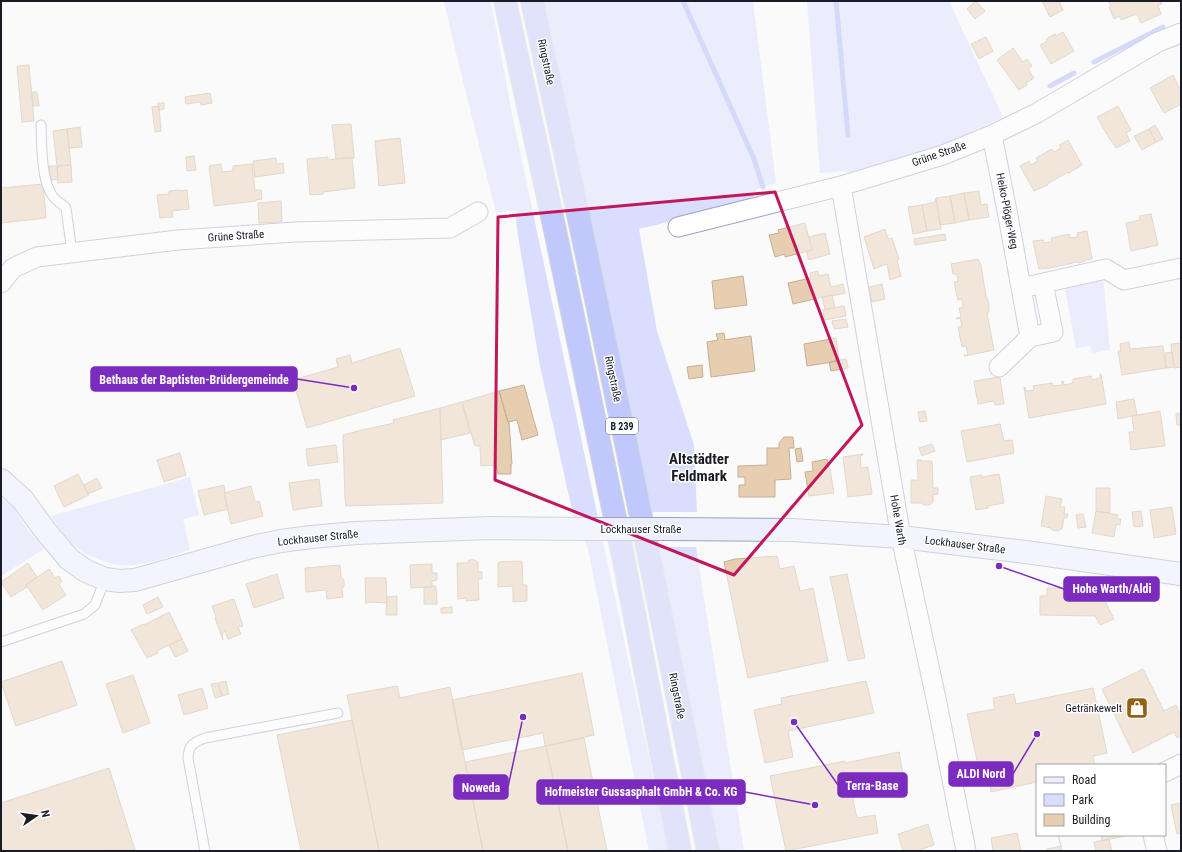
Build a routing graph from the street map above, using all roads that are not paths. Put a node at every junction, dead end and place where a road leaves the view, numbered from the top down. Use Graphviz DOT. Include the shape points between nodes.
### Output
graph roads {
  1 [pos="505,1"];
  2 [pos="532,1"];
  3 [pos="1181,33"];
  4 [pos="41,125"];
  5 [pos="992,135"];
  6 [pos="841,186"];
  7 [pos="478,212"];
  8 [pos="678,227"];
  9 [pos="72,253"];
  10 [pos="1181,268"];
  11 [pos="1,283"];
  12 [pos="1043,283"];
  13 [pos="1021,288"];
  14 [pos="1030,337"];
  15 [pos="999,367"];
  16 [pos="1,480"];
  17 [pos="901,537"];
  18 [pos="1181,574"];
  19 [pos="105,579"];
  20 [pos="1,642"];
  21 [pos="338,713"];
  22 [pos="1181,764"];
  23 [pos="1166,772"];
  24 [pos="1153,836"];
  25 [pos="205,851"];
  26 [pos="680,851"];
  27 [pos="708,851"];
  28 [pos="966,851"];
  29 [pos="1157,851"];
  1 -- 26 [label="highway, B 239" via="616,522"];
  2 -- 27 [label="highway, Ringstraße / B 239" via="646,537"];
  3 -- 5 [label="street, Grüne Straße" via="1158,42 1037,113"];
  4 -- 9 [label="lane" via="47,183 52,196 66,208"];
  5 -- 6 [label="street, Grüne Straße" via="943,155"];
  5 -- 13 [label="street, Heiko-Plöger-Weg"];
  6 -- 8 [label="street, Grüne Straße"];
  6 -- 17 [label="street, Hohe Warth"];
  7 -- 9 [label="street, Grüne Straße" via="450,228 295,232 178,240"];
  9 -- 11 [label="street, Grüne Straße" via="37,257 13,268"];
  10 -- 12 [label="street" via="1124,280 1106,269"];
  12 -- 13 [label="street"];
  12 -- 14 [label="street" via="1053,332"];
  13 -- 14 [label="street, Heiko-Plöger-Weg"];
  14 -- 15 [label="street"];
  16 -- 19 [label="street, Lockhauser Straße" via="23,500 69,559 86,571"];
  17 -- 18 [label="street, Lockhauser Straße"];
  17 -- 19 [label="street, Lockhauser Straße, bridge" via="792,530 665,529 482,528 356,533 281,541 252,547 135,580"];
  17 -- 28 [label="street, Hohe Warth"];
  19 -- 20 [label="lane" via="95,605 84,614"];
  21 -- 25 [label="lane" via="205,738 193,743 188,758"];
  22 -- 23 [label="street"];
  24 -- 29 [label="street"];
}
